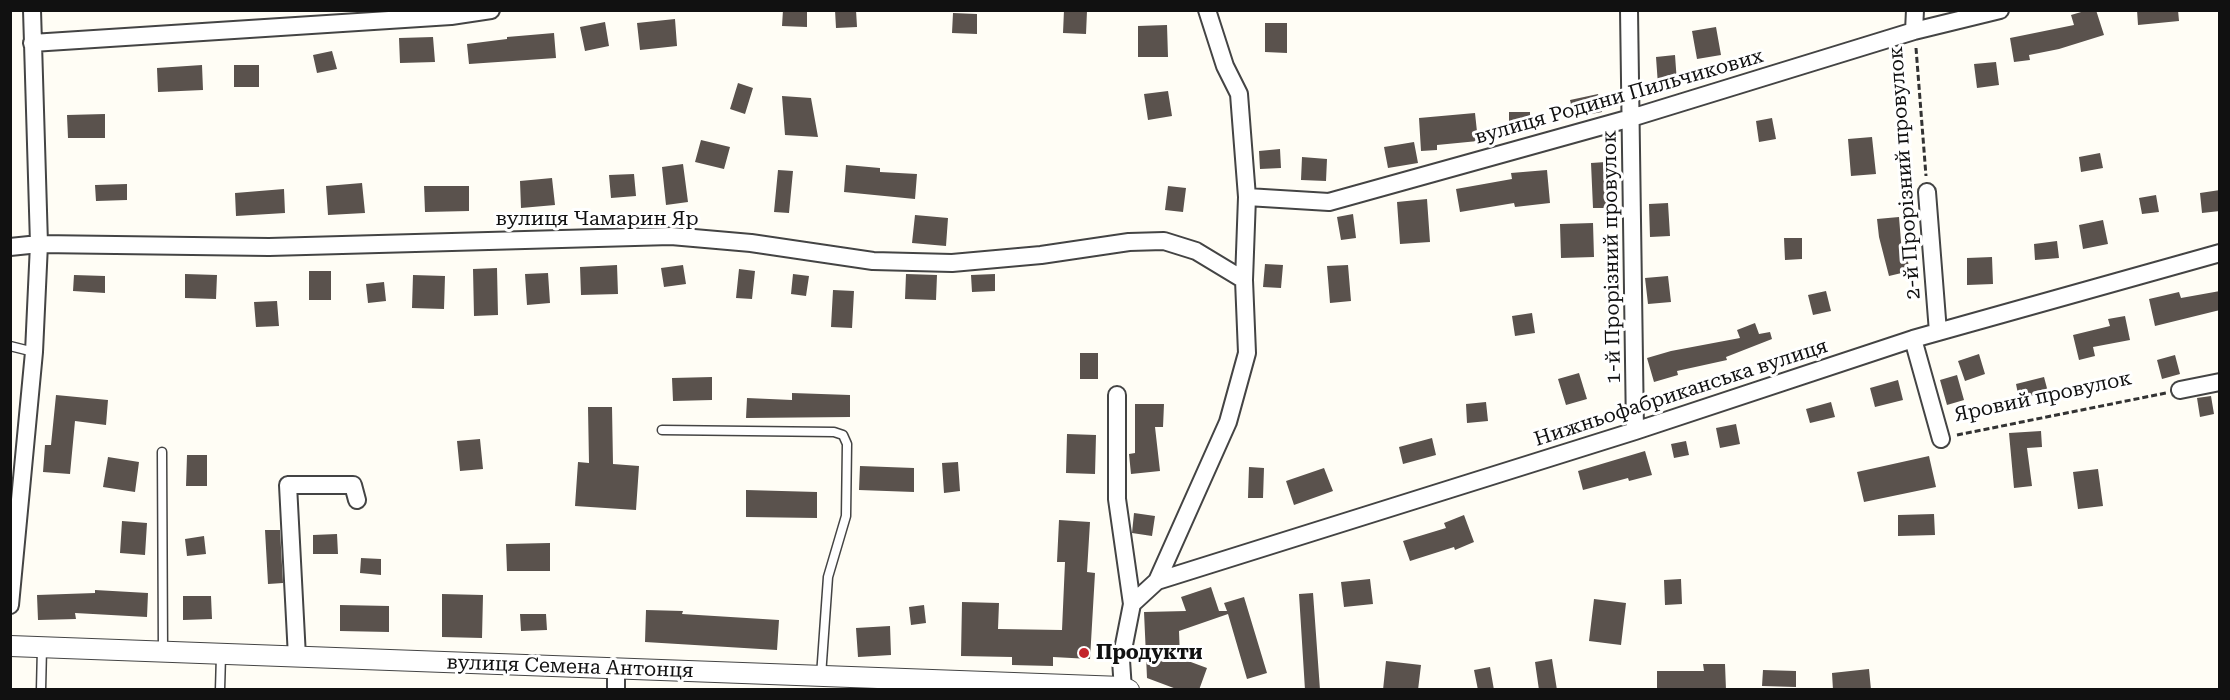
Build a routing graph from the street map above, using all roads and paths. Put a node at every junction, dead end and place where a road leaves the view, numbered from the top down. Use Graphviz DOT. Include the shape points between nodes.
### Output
graph roads {
  1 [pos="32,10"];
  2 [pos="491,10"];
  3 [pos="1207,10"];
  4 [pos="1629,10"];
  5 [pos="1915,10"];
  6 [pos="2000,10"];
  7 [pos="1914,31"];
  8 [pos="32,44"];
  9 [pos="1631,118"];
  10 [pos="1927,192"];
  11 [pos="1247,196"];
  12 [pos="39,244"];
  13 [pos="10,247"];
  14 [pos="2220,252"];
  15 [pos="1244,280"];
  16 [pos="1938,332"];
  17 [pos="1913,339"];
  18 [pos="10,346"];
  19 [pos="34,352"];
  20 [pos="2220,382"];
  21 [pos="2180,390"];
  22 [pos="1117,395"];
  23 [pos="662,430"];
  24 [pos="1635,431"];
  25 [pos="1941,439"];
  26 [pos="162,452"];
  27 [pos="357,500"];
  28 [pos="1157,581"];
  29 [pos="1132,604"];
  30 [pos="10,605"];
  31 [pos="10,646"];
  32 [pos="42,648"];
  33 [pos="163,652"];
  34 [pos="221,654"];
  35 [pos="297,657"];
  36 [pos="616,669"];
  37 [pos="821,676"];
  38 [pos="1125,689"];
  39 [pos="41,690"];
  40 [pos="220,690"];
  41 [pos="616,690"];
  1 -- 8 [label="street"];
  2 -- 8 [label="street" via="439,17"];
  3 -- 11 [label="street" via="1225,66 1239,94"];
  4 -- 9 [label="street, 1-й Прорізний провулок"];
  5 -- 7 [label="street, 2-й Прорізний провулок"];
  6 -- 7 [label="street, вулиця Родини Пильчикових"];
  7 -- 9 [label="street, вулиця Родини Пильчикових"];
  7 -- 10 [label="path, 2-й Прорізний провулок"];
  8 -- 12 [label="street"];
  9 -- 11 [label="street, вулиця Родини Пильчикових" via="1329,202"];
  9 -- 24 [label="street, 1-й Прорізний провулок"];
  10 -- 16 [label="street, 2-й Прорізний провулок"];
  11 -- 15 [label="street"];
  12 -- 13 [label="street, вулиця Чамарин Яр"];
  12 -- 15 [label="street, вулиця Чамарин Яр" via="269,247 672,236 873,261 952,263 1164,241 1196,251"];
  12 -- 19 [label="street"];
  14 -- 16 [label="street, Нижньофабриканська вулиця"];
  15 -- 28 [label="street" via="1247,354 1228,423"];
  16 -- 17 [label="street, Нижньофабриканська вулиця"];
  17 -- 24 [label="street, Нижньофабриканська вулиця"];
  17 -- 25 [label="street, Яровий провулок"];
  18 -- 19 [label="lane"];
  19 -- 30 [label="street"];
  20 -- 21 [label="street"];
  21 -- 25 [label="path, Яровий провулок"];
  22 -- 29 [label="street" via="1117,499"];
  23 -- 37 [label="lane" via="843,435 847,444 846,516 828,577"];
  24 -- 28 [label="street, Нижньофабриканська вулиця"];
  26 -- 33 [label="lane"];
  27 -- 35 [label="street" via="353,485 288,485"];
  28 -- 29 [label="street"];
  29 -- 38 [label="street" via="1120,660"];
  31 -- 32 [label="street, вулиця Семена Антонця"];
  32 -- 33 [label="street, вулиця Семена Антонця"];
  32 -- 39 [label="lane"];
  33 -- 34 [label="street, вулиця Семена Антонця"];
  34 -- 35 [label="street, вулиця Семена Антонця"];
  34 -- 40 [label="lane"];
  35 -- 36 [label="street, вулиця Семена Антонця"];
  36 -- 37 [label="street, вулиця Семена Антонця"];
  36 -- 41 [label="street"];
  37 -- 38 [label="street, вулиця Семена Антонця"];
}
